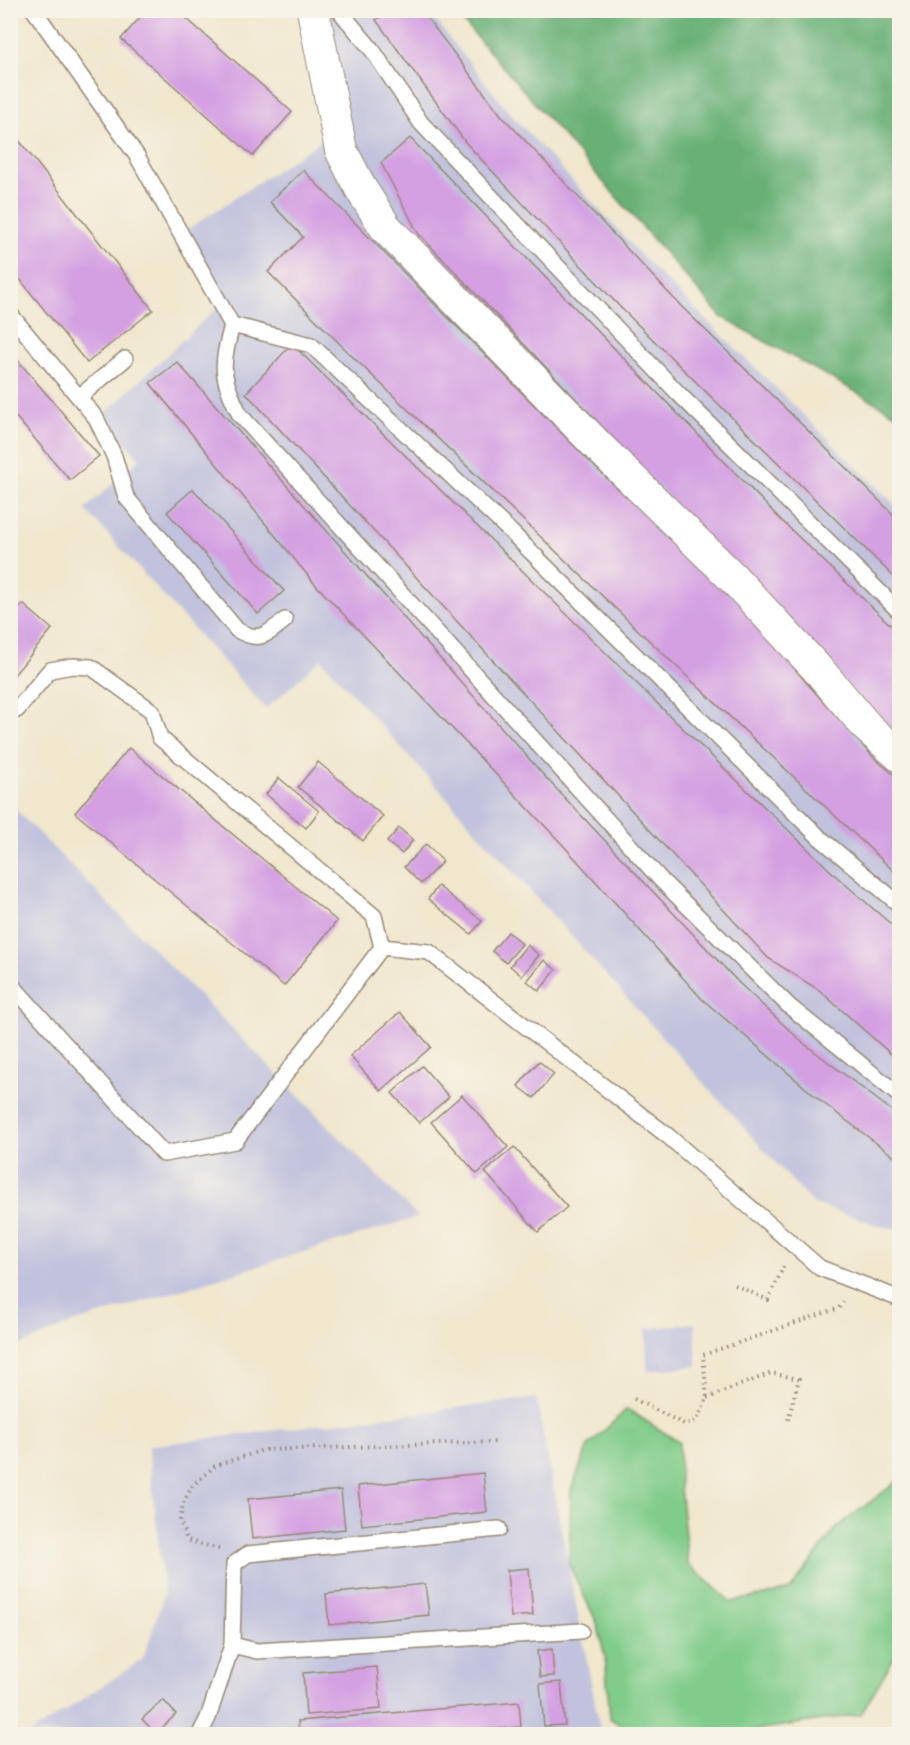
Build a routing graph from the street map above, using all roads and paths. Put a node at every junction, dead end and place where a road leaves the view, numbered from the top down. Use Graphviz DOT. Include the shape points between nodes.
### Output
graph roads {
  1 [pos="34,10"];
  2 [pos="313,10"];
  3 [pos="339,10"];
  4 [pos="10,314"];
  5 [pos="232,325"];
  6 [pos="125,359"];
  7 [pos="79,397"];
  8 [pos="900,612"];
  9 [pos="285,620"];
  10 [pos="17,710"];
  11 [pos="900,756"];
  12 [pos="900,905"];
  13 [pos="382,947"];
  14 [pos="10,983"];
  15 [pos="900,1096"];
  16 [pos="794,1245"];
  17 [pos="856,1283"];
  18 [pos="735,1286"];
  19 [pos="900,1299"];
  20 [pos="707,1398"];
  21 [pos="634,1400"];
  22 [pos="788,1420"];
  23 [pos="498,1442"];
  24 [pos="499,1529"];
  25 [pos="234,1564"];
  26 [pos="581,1631"];
  27 [pos="232,1645"];
  28 [pos="200,1734"];
  1 -- 5 [label="lane" via="137,156"];
  2 -- 11 [label="street" via="341,150 386,228 734,579 868,728"];
  3 -- 8 [label="lane" via="373,51 421,123 678,393"];
  4 -- 7 [label="lane"];
  5 -- 12 [label="lane" via="311,345 511,532 819,837"];
  5 -- 15 [label="lane" via="222,363 228,390 240,415 662,881 789,1006"];
  6 -- 7 [label="lane"];
  7 -- 9 [label="lane" via="96,418 114,456 126,497 237,630 251,638 265,636"];
  10 -- 13 [label="lane" via="50,670 91,668 152,711 160,738 374,916"];
  13 -- 14 [label="lane" via="235,1141 164,1154"];
  13 -- 16 [label="lane" via="429,951 668,1136"];
  16 -- 17 [label="lane" via="820,1268"];
  16 -- 18 [label="path" via="768,1300"];
  17 -- 19 [label="lane"];
  17 -- 20 [label="path" via="840,1308 703,1355"];
  20 -- 21 [label="path" via="697,1420 686,1425"];
  20 -- 22 [label="path" via="771,1373 799,1379"];
  23 -- 25 [label="path" via="263,1450 215,1466 194,1485 183,1503 180,1521 187,1540 221,1549"];
  24 -- 25 [label="lane" via="248,1554"];
  25 -- 27 [label="lane"];
  26 -- 27 [label="lane" via="257,1651"];
  27 -- 28 [label="lane"];
}
